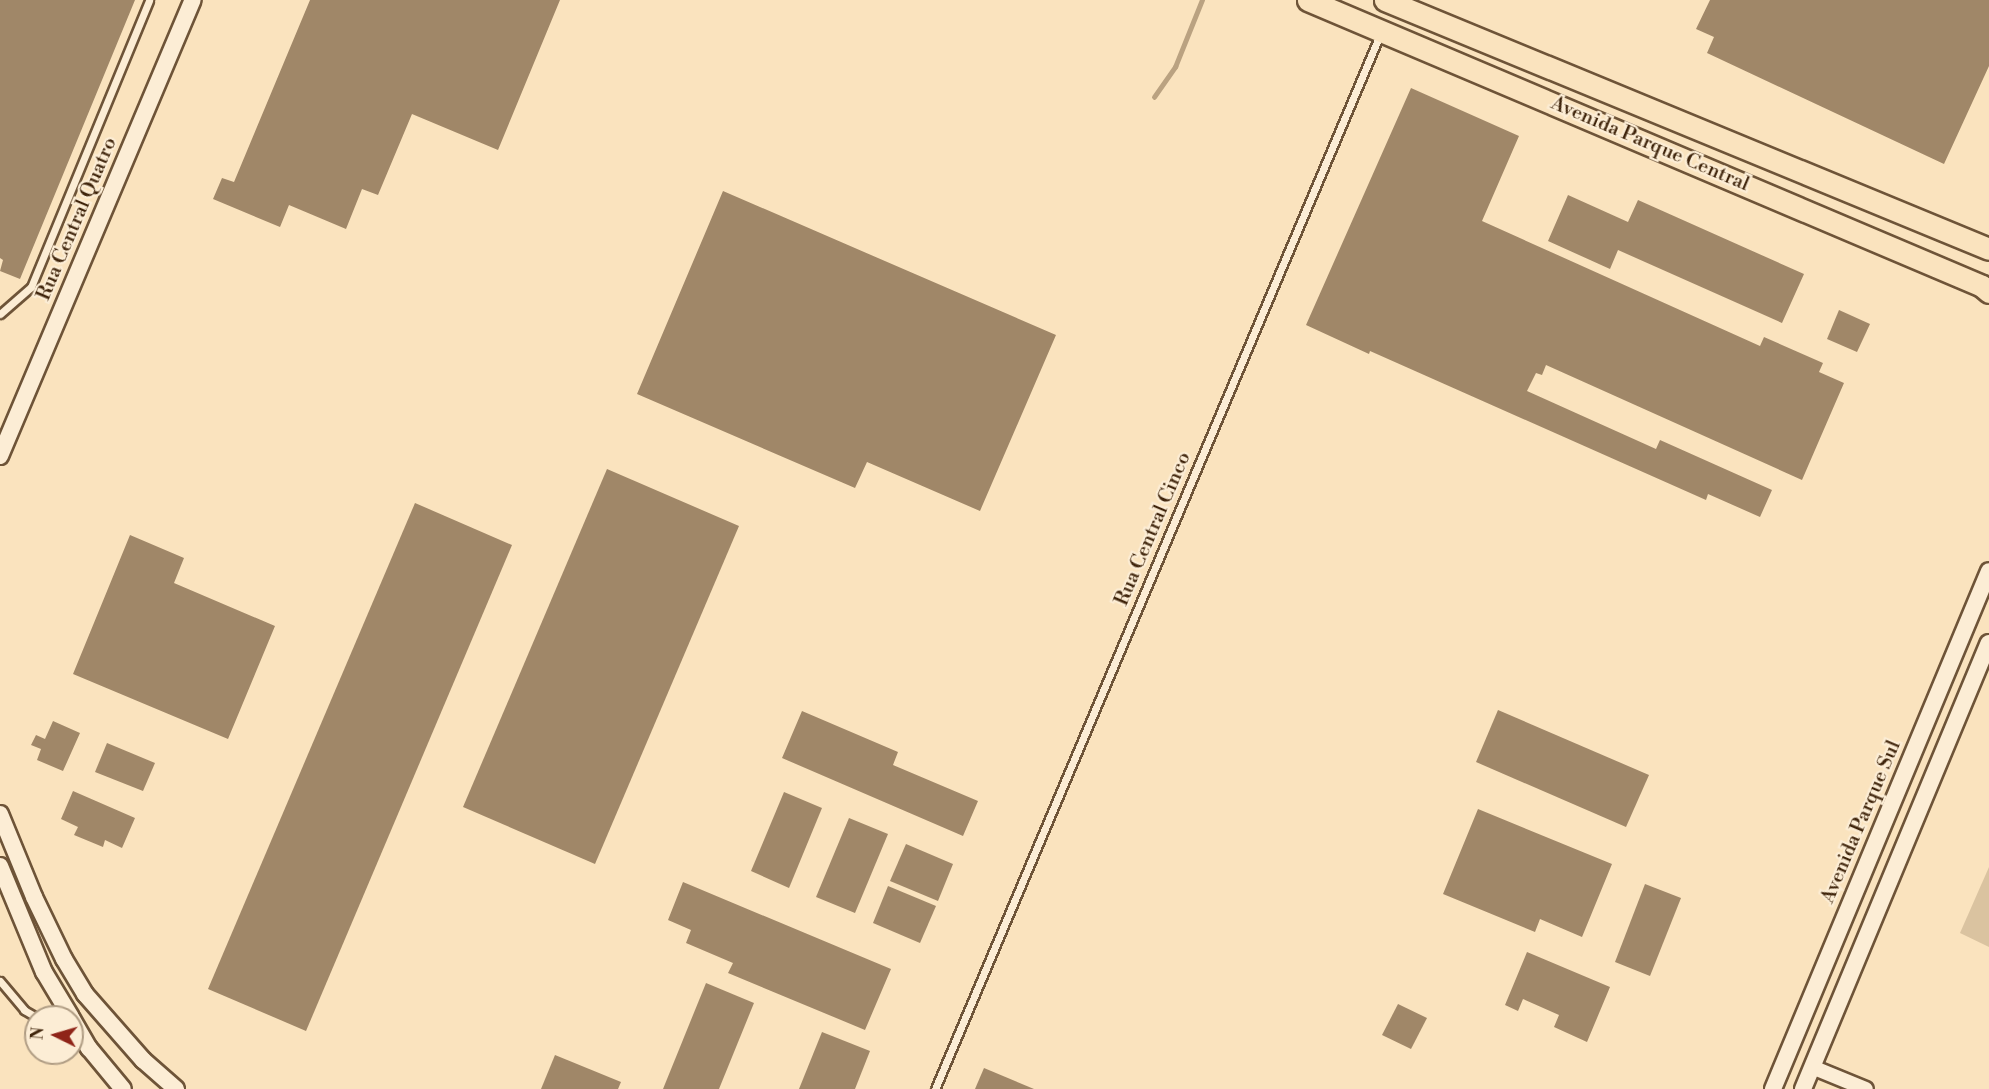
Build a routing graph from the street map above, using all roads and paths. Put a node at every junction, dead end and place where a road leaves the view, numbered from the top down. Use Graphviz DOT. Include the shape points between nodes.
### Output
graph roads {
  1 [pos="150,0"];
  2 [pos="193,0"];
  3 [pos="1308,0"];
  4 [pos="1385,0"];
  5 [pos="1382,30"];
  6 [pos="1989,249"];
  7 [pos="1989,292"];
  8 [pos="0,314"];
  9 [pos="0,456"];
  10 [pos="1989,571"];
  11 [pos="1989,643"];
  12 [pos="0,814"];
  13 [pos="0,866"];
  14 [pos="0,981"];
  15 [pos="63,1005"];
  16 [pos="24,1010"];
  17 [pos="84,1040"];
  18 [pos="84,1045"];
  19 [pos="89,1048"];
  20 [pos="1812,1067"];
  21 [pos="123,1089"];
  22 [pos="176,1089"];
  23 [pos="935,1089"];
  24 [pos="1773,1089"];
  25 [pos="1803,1089"];
  26 [pos="1866,1089"];
  1 -- 8 [label="lane" via="31,287"];
  2 -- 9 [label="street, Rua Central Quatro"];
  3 -- 5 [label="main road, Avenida Parque Central"];
  4 -- 6 [label="main road, Avenida Parque Central"];
  5 -- 7 [label="main road, Avenida Parque Central"];
  5 -- 23 [label="lane, Rua Central Cinco"];
  10 -- 24 [label="street, Avenida Parque Sul"];
  11 -- 20 [label="street"];
  12 -- 22 [label="street" via="44,918 85,994 144,1060"];
  13 -- 15 [label="street" via="44,972"];
  14 -- 16 [label="lane"];
  17 -- 19 [label="street"];
  18 -- 19 [label="lane"];
  19 -- 21 [label="street"];
  20 -- 25 [label="street"];
  20 -- 26 [label="street"];
}
